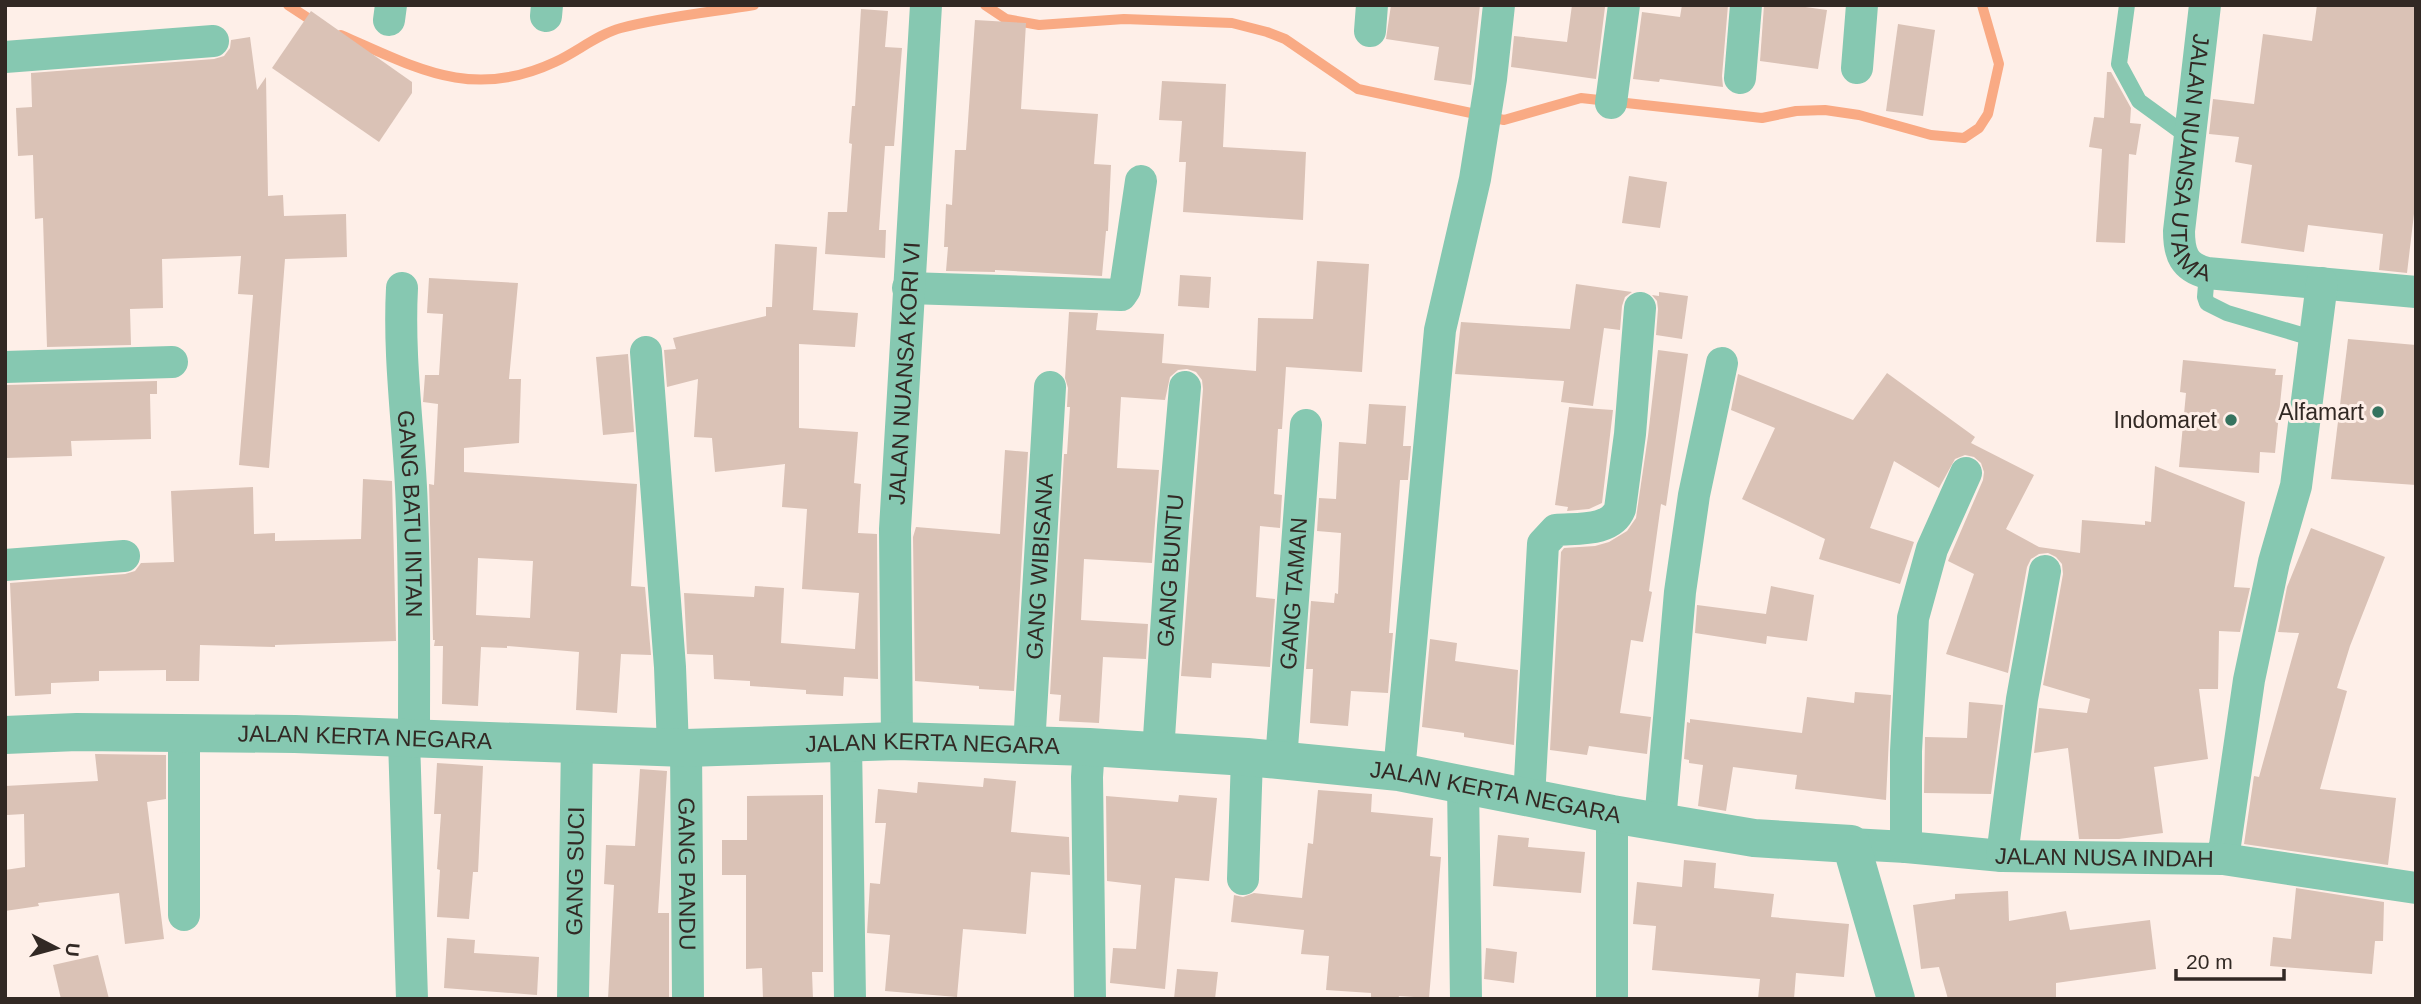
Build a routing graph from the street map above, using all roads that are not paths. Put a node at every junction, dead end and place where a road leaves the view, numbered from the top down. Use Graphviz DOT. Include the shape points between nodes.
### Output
graph roads {
  1 [pos="926,5"];
  2 [pos="1499,5"];
  3 [pos="1624,5"];
  4 [pos="1746,5"];
  5 [pos="1863,5"];
  6 [pos="2127,5"];
  7 [pos="2205,5"];
  8 [pos="213,41"];
  9 [pos="5,57"];
  10 [pos="1857,68"];
  11 [pos="1740,78"];
  12 [pos="1611,103"];
  13 [pos="2190,138"];
  14 [pos="1141,181"];
  15 [pos="2207,273"];
  16 [pos="2322,283"];
  17 [pos="402,288"];
  18 [pos="908,288"];
  19 [pos="2416,292"];
  20 [pos="1640,308"];
  21 [pos="2315,339"];
  22 [pos="646,352"];
  23 [pos="172,362"];
  24 [pos="1722,363"];
  25 [pos="5,367"];
  26 [pos="1050,387"];
  27 [pos="1185,387"];
  28 [pos="1306,425"];
  29 [pos="1966,473"];
  30 [pos="124,556"];
  31 [pos="5,565"];
  32 [pos="2045,570"];
  33 [pos="184,732"];
  34 [pos="5,735"];
  35 [pos="409,739"];
  36 [pos="897,741"];
  37 [pos="577,743"];
  38 [pos="846,744"];
  39 [pos="1029,746"];
  40 [pos="1089,747"];
  41 [pos="680,748"];
  42 [pos="1158,752"];
  43 [pos="1264,759"];
  44 [pos="1399,772"];
  45 [pos="1463,783"];
  46 [pos="1529,797"];
  47 [pos="1612,814"];
  48 [pos="1660,822"];
  49 [pos="1851,845"];
  50 [pos="1906,847"];
  51 [pos="2002,856"];
  52 [pos="2223,859"];
  53 [pos="1242,879"];
  54 [pos="2416,888"];
  55 [pos="184,915"];
  56 [pos="412,999"];
  57 [pos="573,999"];
  58 [pos="688,999"];
  59 [pos="850,999"];
  60 [pos="1090,999"];
  61 [pos="1466,999"];
  62 [pos="1612,999"];
  63 [pos="1896,999"];
  1 -- 18 [label="street, JALAN NUANSA KORI VI"];
  2 -- 44 [label="street" via="1475,179 1440,330"];
  3 -- 12 [label="street"];
  4 -- 11 [label="street"];
  5 -- 10 [label="street"];
  6 -- 13 [label="lane" via="2119,64 2139,101"];
  7 -- 13 [label="street, JALAN NUANSA UTAMA"];
  8 -- 9 [label="street"];
  13 -- 15 [label="street, JALAN NUANSA UTAMA" via="2179,247 2194,270"];
  14 -- 18 [label="street" via="1121,295"];
  15 -- 16 [label="street, JALAN NUANSA UTAMA"];
  15 -- 21 [label="lane" via="2207,303"];
  16 -- 19 [label="street, JALAN NUANSA UTAMA"];
  16 -- 21 [label="street, JALAN NUSA INDAH"];
  17 -- 35 [label="street, GANG BATU INTAN" via="400,324 412,508"];
  18 -- 36 [label="street, JALAN NUANSA KORI VI" via="895,529"];
  20 -- 46 [label="street" via="1618,515 1604,526 1556,530 1543,544"];
  21 -- 52 [label="street, JALAN NUSA INDAH" via="2295,486 2249,680"];
  22 -- 41 [label="street, GANG PANDU"];
  23 -- 25 [label="street"];
  24 -- 48 [label="street" via="1694,495 1680,592"];
  26 -- 39 [label="street, GANG WIBISANA"];
  27 -- 42 [label="street, GANG BUNTU"];
  28 -- 43 [label="street, GANG TAMAN"];
  29 -- 50 [label="street" via="1933,549 1913,618"];
  30 -- 31 [label="street"];
  32 -- 51 [label="street" via="2022,699"];
  33 -- 34 [label="street, JALAN KERTA NEGARA"];
  33 -- 35 [label="street, JALAN KERTA NEGARA"];
  33 -- 55 [label="street"];
  35 -- 37 [label="street, JALAN KERTA NEGARA"];
  35 -- 56 [label="street, GANG BATU INTAN"];
  36 -- 38 [label="street, JALAN KERTA NEGARA"];
  36 -- 39 [label="street, JALAN KERTA NEGARA"];
  37 -- 41 [label="street, JALAN KERTA NEGARA"];
  37 -- 57 [label="street, GANG SUCI"];
  38 -- 41 [label="street, JALAN KERTA NEGARA"];
  38 -- 59 [label="street"];
  39 -- 40 [label="street, JALAN KERTA NEGARA"];
  40 -- 42 [label="street, JALAN KERTA NEGARA"];
  40 -- 60 [label="street"];
  41 -- 58 [label="street, GANG PANDU"];
  42 -- 43 [label="street, JALAN KERTA NEGARA"];
  43 -- 44 [label="street, JALAN KERTA NEGARA"];
  43 -- 53 [label="street, GANG TAMAN"];
  44 -- 45 [label="street, JALAN KERTA NEGARA"];
  45 -- 46 [label="street, JALAN KERTA NEGARA"];
  45 -- 61 [label="street"];
  46 -- 47 [label="street, JALAN KERTA NEGARA"];
  47 -- 48 [label="street, JALAN KERTA NEGARA"];
  47 -- 62 [label="street"];
  48 -- 49 [label="street, JALAN KERTA NEGARA" via="1754,838"];
  49 -- 50 [label="street, JALAN NUSA INDAH"];
  49 -- 63 [label="street"];
  50 -- 51 [label="street, JALAN NUSA INDAH"];
  51 -- 52 [label="street, JALAN NUSA INDAH"];
  52 -- 54 [label="street"];
}
